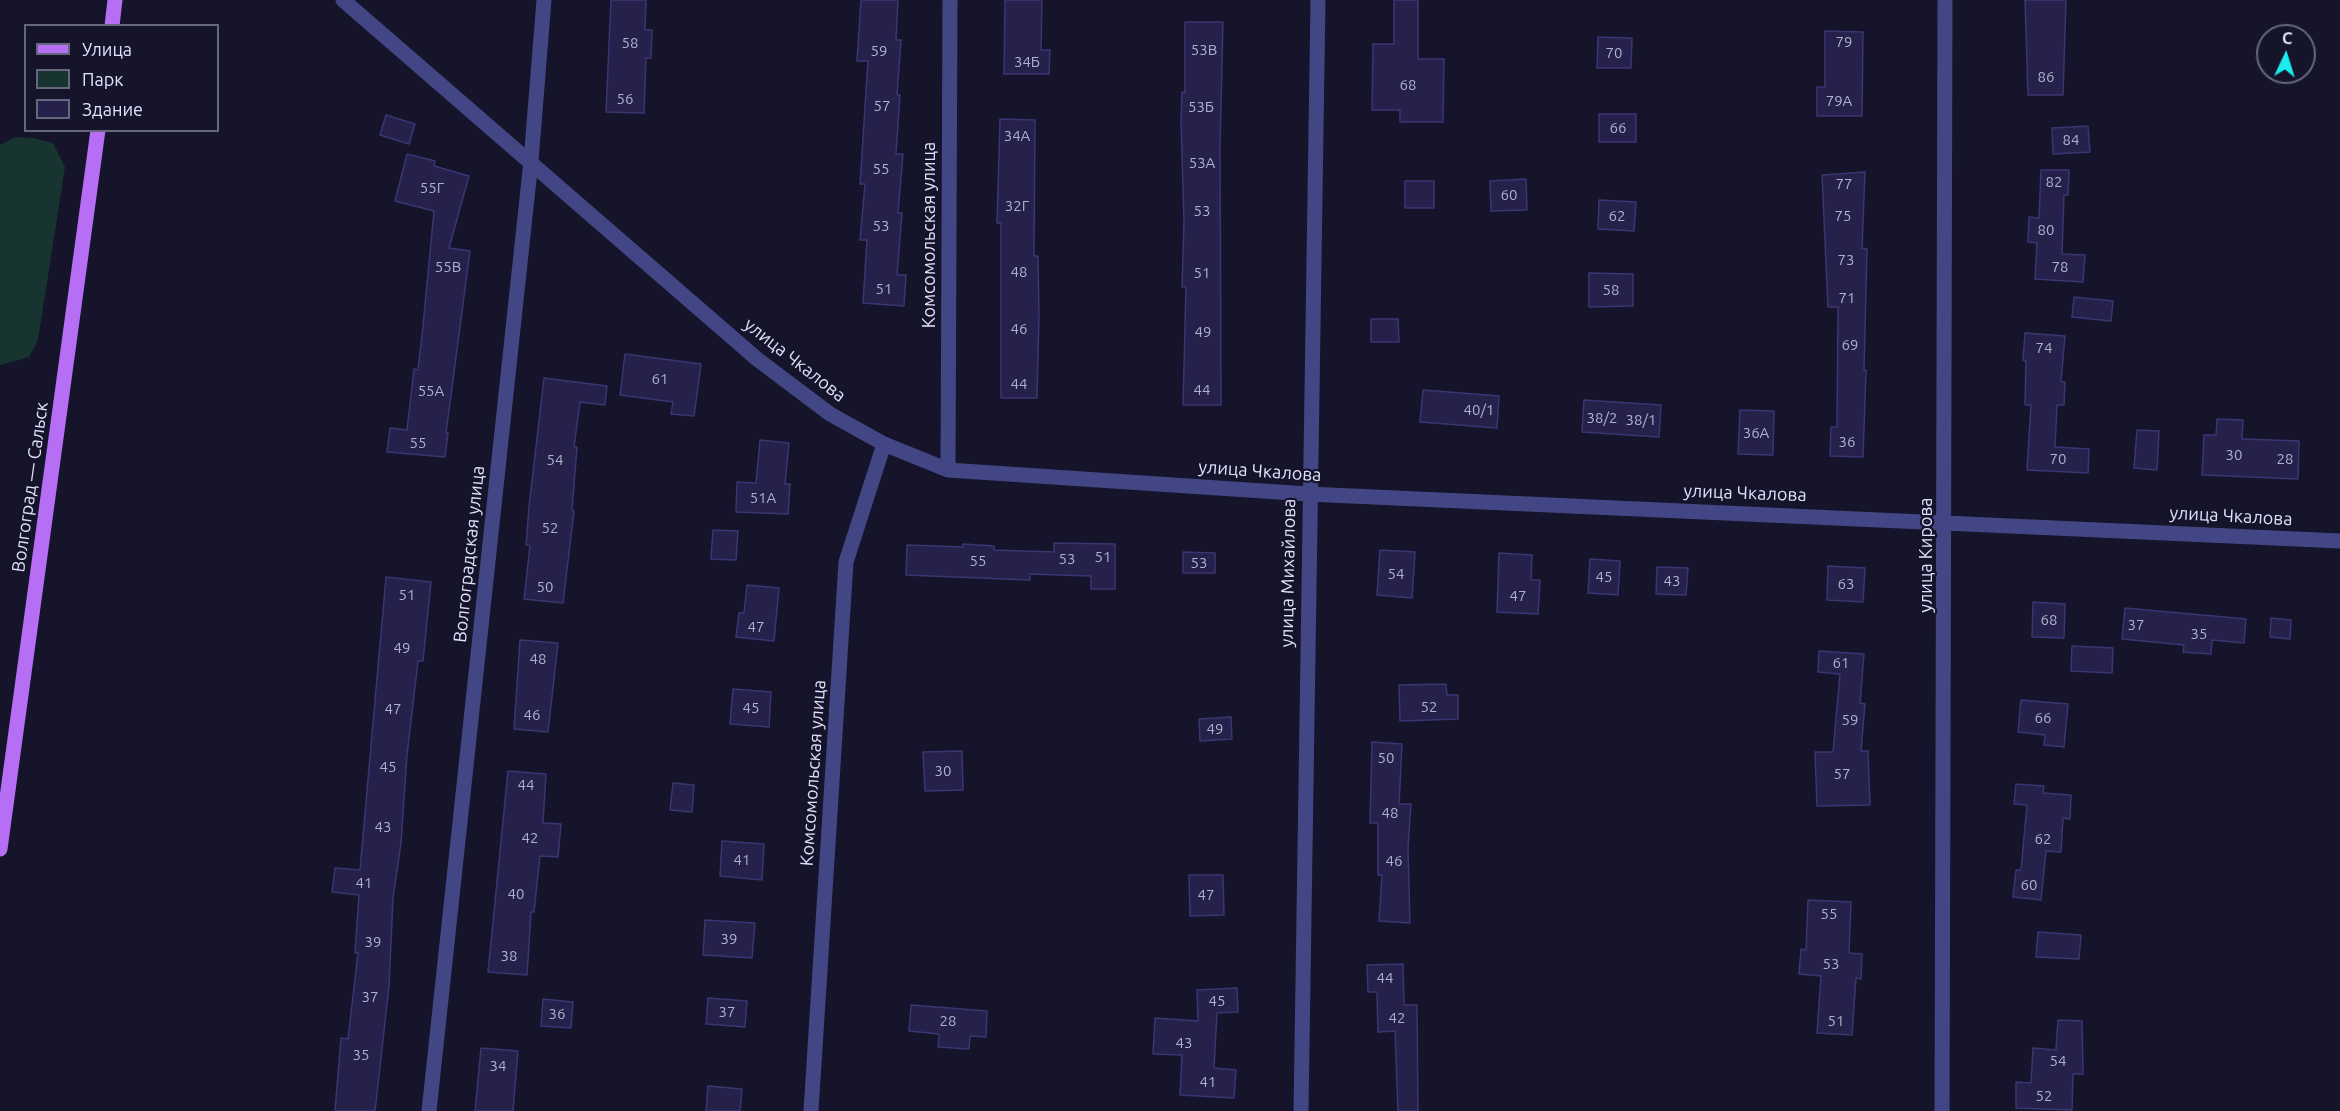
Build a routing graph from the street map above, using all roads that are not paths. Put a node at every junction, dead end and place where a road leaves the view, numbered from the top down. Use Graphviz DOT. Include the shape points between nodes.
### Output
graph roads {
  1 [pos="115,0"];
  2 [pos="343,0"];
  3 [pos="544,0"];
  4 [pos="950,0"];
  5 [pos="1318,0"];
  6 [pos="1945,0"];
  7 [pos="112,24"];
  8 [pos="98,132"];
  9 [pos="531,161"];
  10 [pos="884,444"];
  11 [pos="948,470"];
  12 [pos="1308,494"];
  13 [pos="1946,521"];
  14 [pos="2340,541"];
  15 [pos="0,849"];
  16 [pos="429,1111"];
  17 [pos="811,1111"];
  18 [pos="1301,1111"];
  19 [pos="1942,1111"];
  1 -- 7 [label="main road"];
  2 -- 9 [label="street, улица Чкалова"];
  3 -- 9 [label="street, Волгоградская улица"];
  4 -- 11 [label="street, Комсомольская улица"];
  5 -- 12 [label="street, улица Михайлова"];
  6 -- 13 [label="street, улица Кирова"];
  8 -- 15 [label="main road, Волгоград — Сальск"];
  9 -- 10 [label="street, улица Чкалова" via="757,359 830,414"];
  9 -- 16 [label="street, Волгоградская улица"];
  10 -- 11 [label="street, улица Чкалова"];
  10 -- 17 [label="street, Комсомольская улица" via="846,562"];
  11 -- 12 [label="street, улица Чкалова"];
  12 -- 13 [label="street, улица Чкалова"];
  12 -- 18 [label="street, улица Михайлова"];
  13 -- 14 [label="street, улица Чкалова"];
  13 -- 19 [label="street, улица Кирова"];
}
